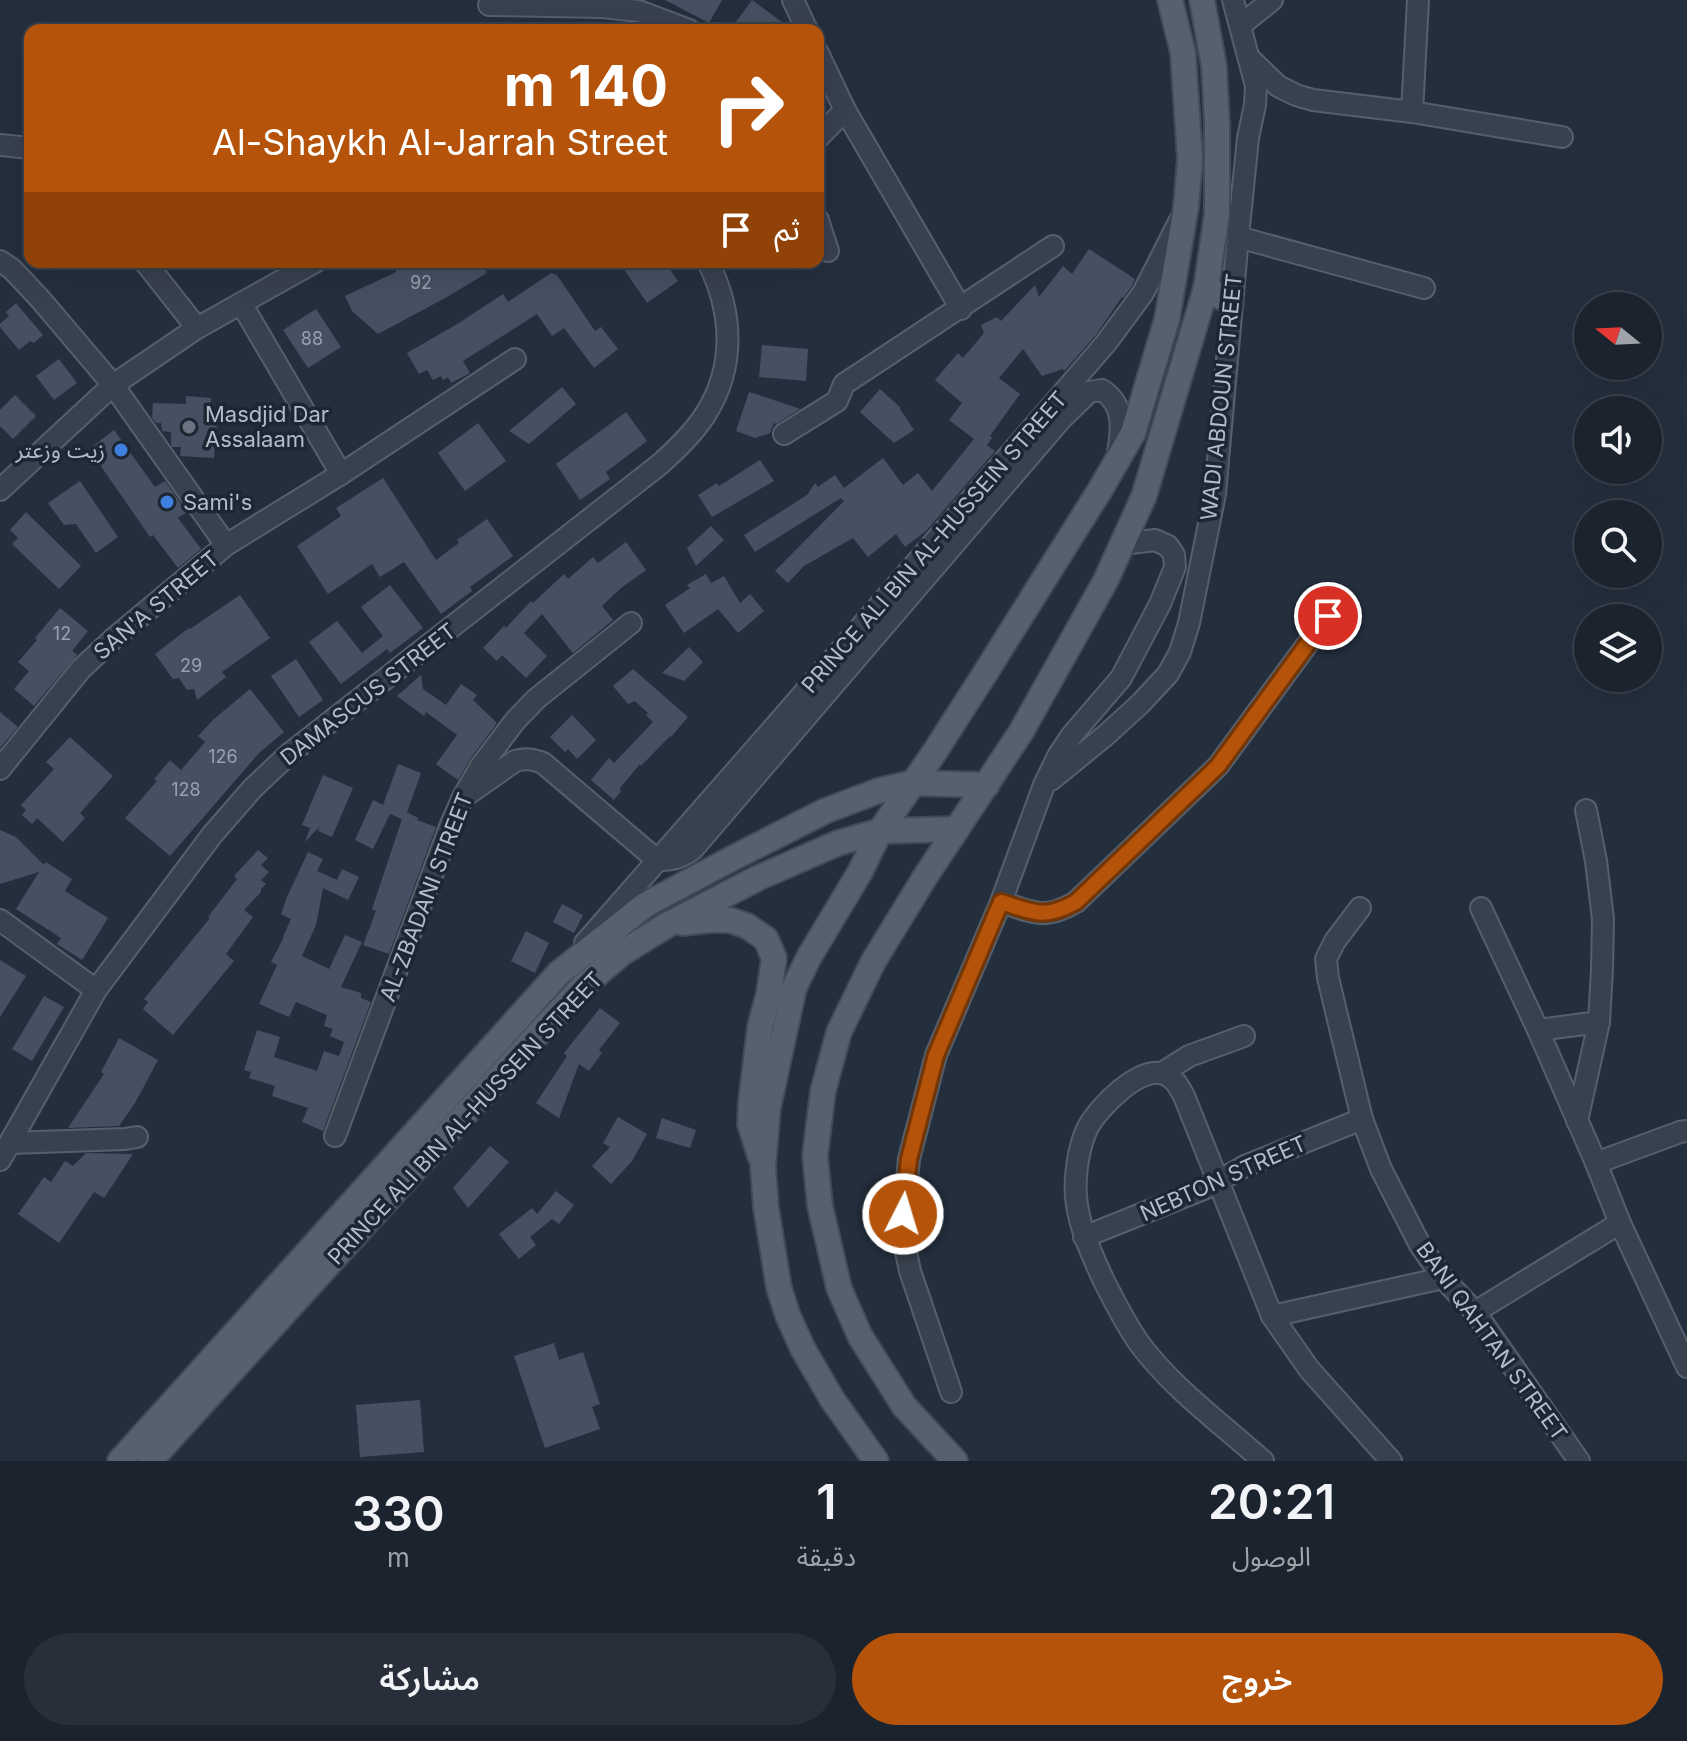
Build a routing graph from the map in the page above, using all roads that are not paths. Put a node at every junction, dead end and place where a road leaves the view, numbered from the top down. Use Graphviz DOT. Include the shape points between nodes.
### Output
graph roads {
  1 [pos="793,0"];
  2 [pos="1170,0"];
  3 [pos="1202,0"];
  4 [pos="1233,0"];
  5 [pos="1272,0"];
  6 [pos="1418,0"];
  7 [pos="489,5"];
  8 [pos="673,24"];
  9 [pos="804,24"];
  10 [pos="1241,25"];
  11 [pos="1250,59"];
  12 [pos="824,66"];
  13 [pos="845,110"];
  14 [pos="1412,112"];
  15 [pos="824,132"];
  16 [pos="1562,137"];
  17 [pos="0,145"];
  18 [pos="24,147"];
  19 [pos="1186,207"];
  20 [pos="1238,237"];
  21 [pos="824,239"];
  22 [pos="1053,246"];
  23 [pos="828,251"];
  24 [pos="0,261"];
  25 [pos="150,268"];
  26 [pos="304,268"];
  27 [pos="711,268"];
  28 [pos="1206,288"];
  29 [pos="1424,288"];
  30 [pos="241,303"];
  31 [pos="1231,303"];
  32 [pos="961,309"];
  33 [pos="197,328"];
  34 [pos="515,359"];
  35 [pos="113,385"];
  36 [pos="784,434"];
  37 [pos="1117,459"];
  38 [pos="341,474"];
  39 [pos="0,490"];
  40 [pos="1122,544"];
  41 [pos="226,545"];
  42 [pos="1201,566"];
  43 [pos="1175,567"];
  44 [pos="1328,616"];
  45 [pos="631,623"];
  46 [pos="0,769"];
  47 [pos="912,783"];
  48 [pos="987,785"];
  49 [pos="1044,785"];
  50 [pos="463,797"];
  51 [pos="1586,810"];
  52 [pos="957,829"];
  53 [pos="880,831"];
  54 [pos="657,860"];
  55 [pos="1001,902"];
  56 [pos="1360,908"];
  57 [pos="1481,908"];
  58 [pos="0,920"];
  59 [pos="667,925"];
  60 [pos="559,973"];
  61 [pos="96,990"];
  62 [pos="1599,1022"];
  63 [pos="1538,1030"];
  64 [pos="1244,1036"];
  65 [pos="1162,1073"];
  66 [pos="1362,1119"];
  67 [pos="1577,1121"];
  68 [pos="1687,1131"];
  69 [pos="335,1136"];
  70 [pos="137,1137"];
  71 [pos="5,1152"];
  72 [pos="1596,1163"];
  73 [pos="763,1167"];
  74 [pos="1219,1181"];
  75 [pos="1620,1223"];
  76 [pos="1084,1237"];
  77 [pos="1443,1278"];
  78 [pos="1475,1312"];
  79 [pos="1272,1316"];
  80 [pos="1687,1367"];
  81 [pos="951,1392"];
  82 [pos="1570,1456"];
  83 [pos="120,1461"];
  84 [pos="150,1461"];
  85 [pos="876,1461"];
  86 [pos="955,1461"];
  87 [pos="1263,1461"];
  88 [pos="1391,1461"];
  1 -- 9 [label="street"];
  2 -- 19 [label="main road, PRINCE ALI BIN AL-HUSSEIN STREET" via="1183,53 1190,159"];
  3 -- 28 [label="main road" via="1217,123 1217,214"];
  4 -- 10 [label="street, WADI ABDOUN STREET"];
  5 -- 10 [label="street"];
  6 -- 14 [label="street"];
  7 -- 8 [label="street" via="602,7 639,11"];
  10 -- 11 [label="street, WADI ABDOUN STREET"];
  11 -- 14 [label="street" via="1278,86 1296,95"];
  11 -- 20 [label="street, WADI ABDOUN STREET" via="1255,105"];
  12 -- 13 [label="street"];
  13 -- 15 [label="street"];
  13 -- 32 [label="street"];
  14 -- 16 [label="street"];
  17 -- 18 [label="street"];
  19 -- 37 [label="main road, PRINCE ALI BIN AL-HUSSEIN STREET" via="1167,319 1133,433"];
  19 -- 54 [label="street, PRINCE ALI BIN AL-HUSSEIN STREET" via="1143,293 1115,332"];
  20 -- 29 [label="street"];
  20 -- 31 [label="street, WADI ABDOUN STREET"];
  21 -- 23 [label="street"];
  22 -- 32 [label="street"];
  24 -- 35 [label="street" via="41,300"];
  25 -- 33 [label="street"];
  26 -- 30 [label="street"];
  27 -- 61 [label="street, DAMASCUS STREET" via="724,304 728,348 721,385 686,440 289,754 212,835"];
  28 -- 31 [label="main road"];
  28 -- 40 [label="main road" via="1144,496"];
  30 -- 33 [label="street"];
  30 -- 38 [label="street"];
  31 -- 42 [label="street, WADI ABDOUN STREET" via="1215,494"];
  32 -- 36 [label="street" via="844,384 837,401"];
  33 -- 35 [label="street"];
  34 -- 38 [label="street, SAN'A STREET"];
  35 -- 39 [label="street"];
  35 -- 41 [label="street"];
  37 -- 47 [label="main road, PRINCE ALI BIN AL-HUSSEIN STREET"];
  37 -- 54 [label="street, PRINCE ALI BIN AL-HUSSEIN STREET" via="1120,412 1110,395 1089,392 693,849 680,858"];
  38 -- 41 [label="street, SAN'A STREET"];
  40 -- 43 [label="street" via="1155,540 1168,546"];
  40 -- 48 [label="main road"];
  41 -- 46 [label="street, SAN'A STREET" via="81,669"];
  42 -- 43 [label="street"];
  42 -- 49 [label="street, WADI ABDOUN STREET" via="1189,623 1168,674 1129,715"];
  43 -- 49 [label="street" via="1121,678 1072,735"];
  44 -- 55 [label="street" via="1218,766 1076,902 1049,914"];
  45 -- 50 [label="street, AL-ZBADANI STREET" via="536,699 481,766"];
  47 -- 48 [label="main road, PRINCE ALI BIN AL-HUSSEIN STREET"];
  47 -- 53 [label="main road, PRINCE ALI BIN AL-HUSSEIN STREET"];
  47 -- 60 [label="main road, PRINCE ALI BIN AL-HUSSEIN STREET" via="825,811 645,905"];
  48 -- 52 [label="main road"];
  49 -- 55 [label="street"];
  50 -- 54 [label="street" via="515,761 533,759"];
  50 -- 69 [label="street, AL-ZBADANI STREET"];
  51 -- 62 [label="street" via="1603,919"];
  52 -- 53 [label="main road, PRINCE ALI BIN AL-HUSSEIN STREET"];
  52 -- 86 [label="main road" via="873,962 839,1032 823,1091 815,1156 833,1269 860,1336 904,1406"];
  53 -- 59 [label="main road, PRINCE ALI BIN AL-HUSSEIN STREET" via="801,858"];
  53 -- 73 [label="main road, PRINCE ALI BIN AL-HUSSEIN STREET" via="794,988 768,1108"];
  54 -- 60 [label="street, PRINCE ALI BIN AL-HUSSEIN STREET"];
  55 -- 81 [label="street" via="936,1055 904,1195 902,1233 910,1271"];
  56 -- 66 [label="street, BANI QAHTAN STREET" via="1326,959"];
  57 -- 63 [label="street"];
  58 -- 61 [label="street"];
  59 -- 73 [label="main road" via="730,920 766,939 774,958 754,1068 750,1124"];
  59 -- 84 [label="main road, PRINCE ALI BIN AL-HUSSEIN STREET" via="583,986"];
  60 -- 83 [label="main road, PRINCE ALI BIN AL-HUSSEIN STREET"];
  61 -- 71 [label="street, DAMASCUS STREET"];
  62 -- 63 [label="street"];
  62 -- 67 [label="street"];
  63 -- 67 [label="street"];
  64 -- 65 [label="street" via="1189,1056"];
  65 -- 74 [label="street" via="1184,1096"];
  65 -- 76 [label="street" via="1148,1073 1123,1088 1087,1129 1075,1172"];
  66 -- 74 [label="street, NEBTON STREET"];
  66 -- 77 [label="street, BANI QAHTAN STREET" via="1381,1169"];
  67 -- 72 [label="street"];
  68 -- 72 [label="street"];
  70 -- 71 [label="street"];
  72 -- 75 [label="street"];
  73 -- 85 [label="main road, PRINCE ALI BIN AL-HUSSEIN STREET" via="779,1288 788,1316 832,1399"];
  74 -- 76 [label="street, NEBTON STREET"];
  74 -- 79 [label="street"];
  75 -- 78 [label="street"];
  75 -- 80 [label="street"];
  76 -- 87 [label="street" via="1141,1345"];
  77 -- 78 [label="street, BANI QAHTAN STREET"];
  77 -- 79 [label="street"];
  78 -- 82 [label="street, BANI QAHTAN STREET"];
  79 -- 88 [label="street" via="1309,1369"];
}
